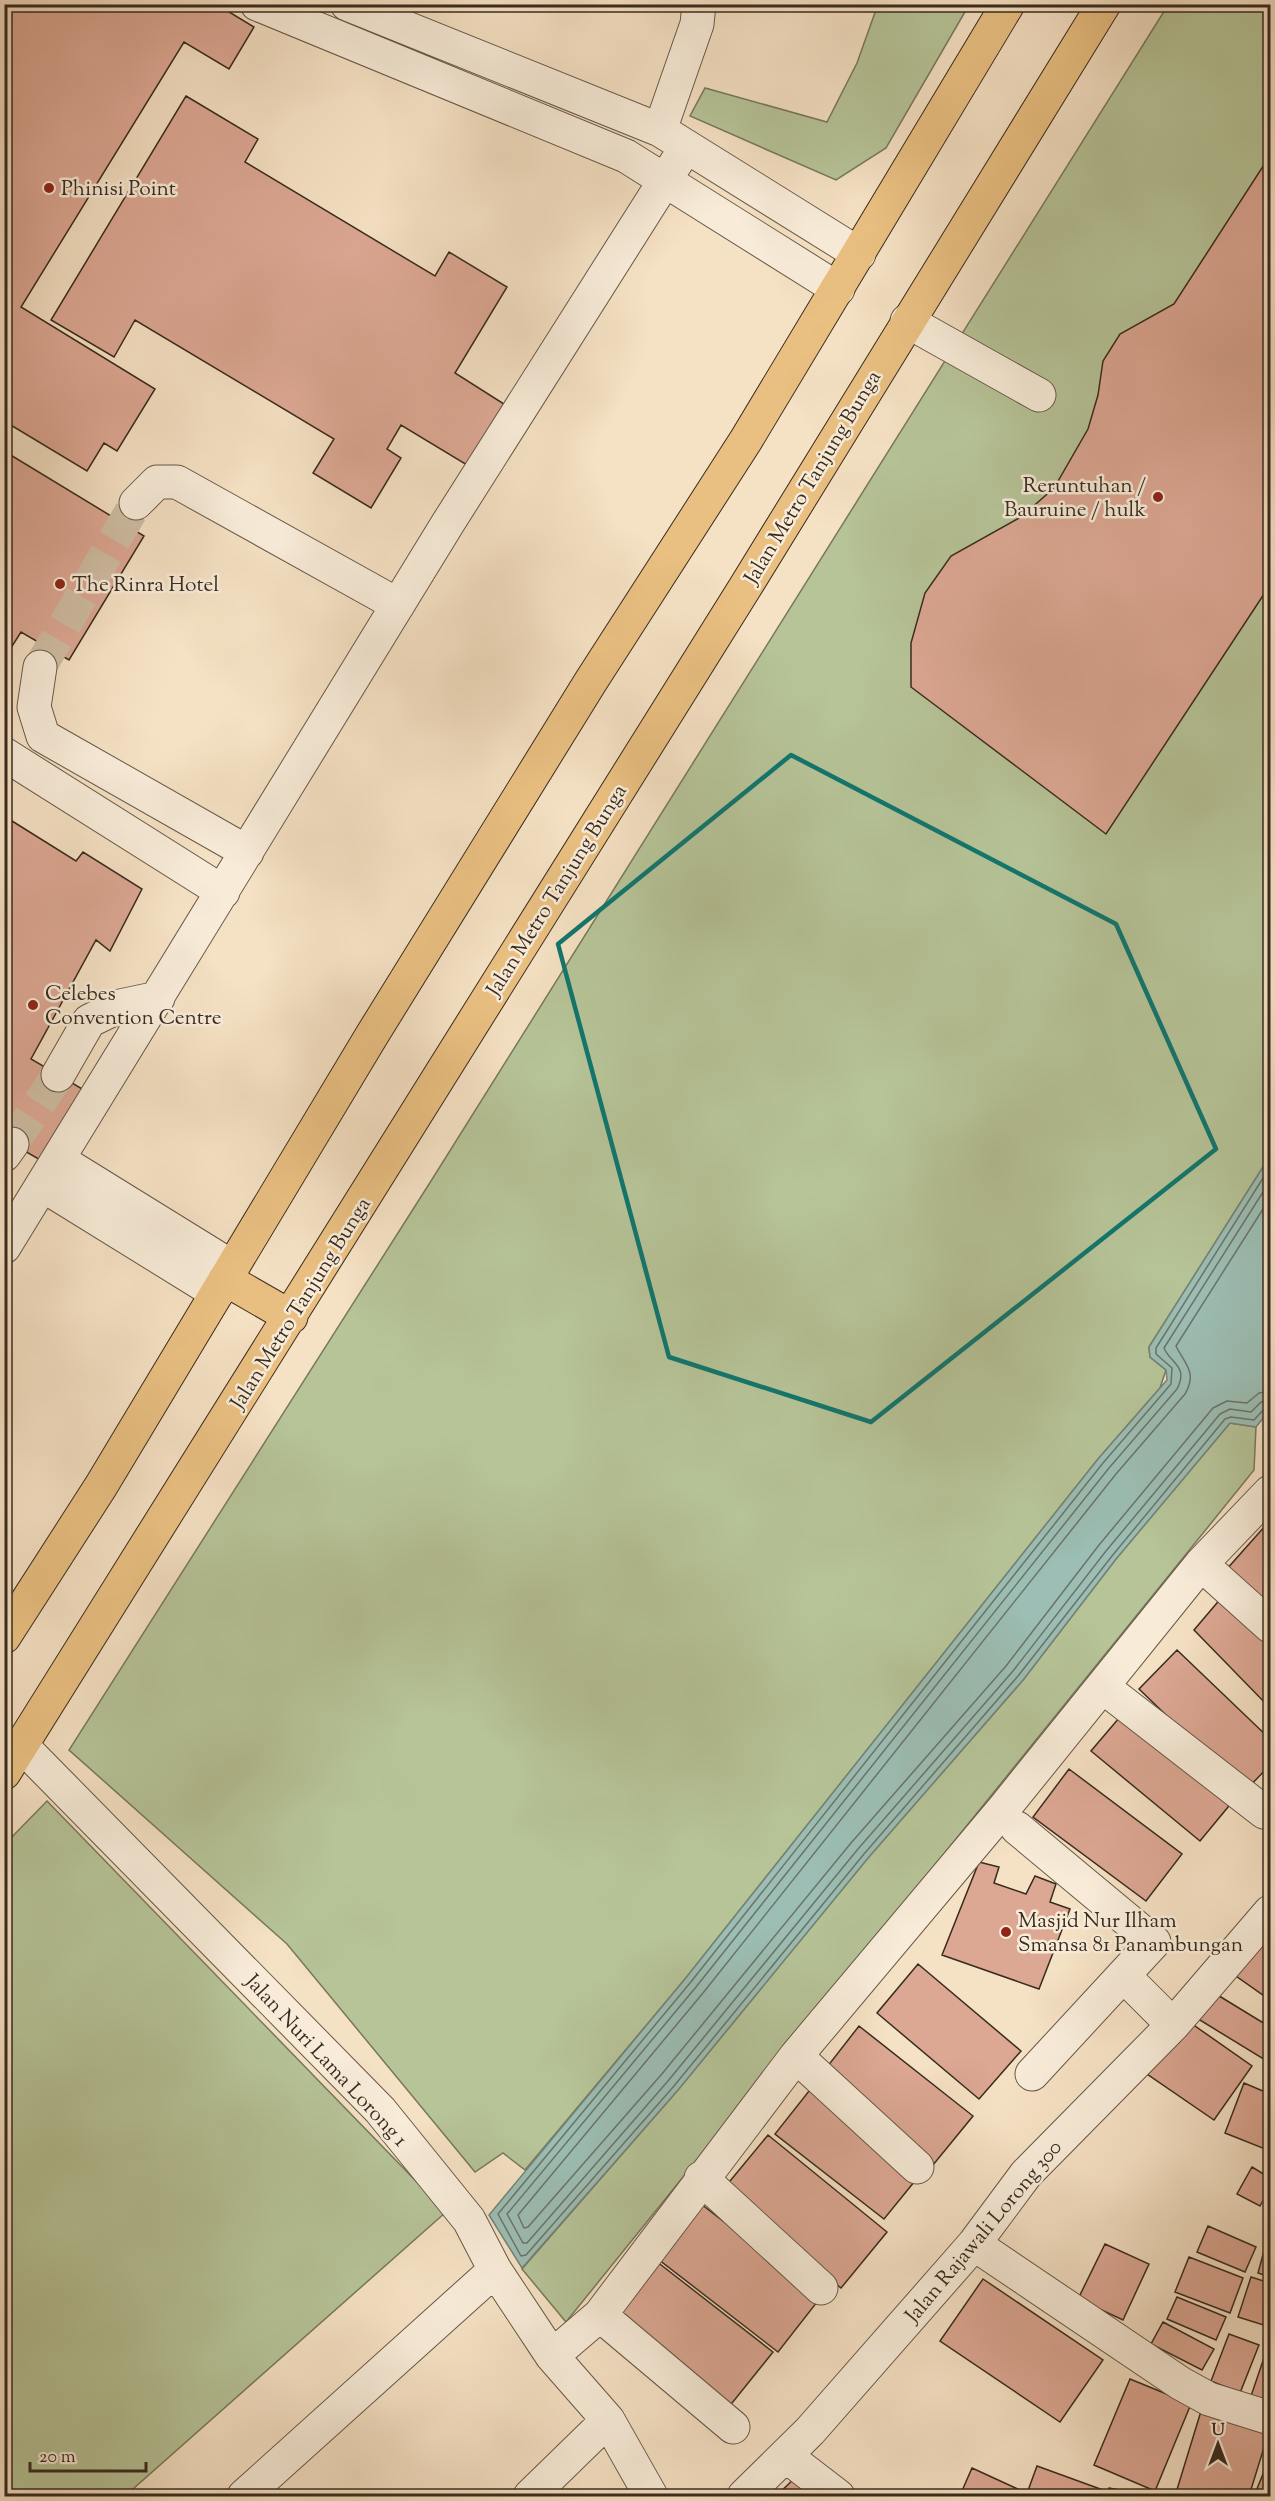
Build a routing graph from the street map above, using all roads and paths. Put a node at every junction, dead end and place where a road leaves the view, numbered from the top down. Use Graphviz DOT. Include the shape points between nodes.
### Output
graph roads {
  1 [pos="257,4"];
  2 [pos="347,4"];
  3 [pos="699,4"];
  4 [pos="1008,4"];
  5 [pos="1104,4"];
  6 [pos="383,20"];
  7 [pos="368,50"];
  8 [pos="673,138"];
  9 [pos="665,179"];
  10 [pos="859,254"];
  11 [pos="838,289"];
  12 [pos="907,321"];
  13 [pos="1039,395"];
  14 [pos="136,503"];
  15 [pos="398,605"];
  16 [pos="40,667"];
  17 [pos="4,754"];
  18 [pos="247,852"];
  19 [pos="223,892"];
  20 [pos="158,998"];
  21 [pos="58,1075"];
  22 [pos="52,1173"];
  23 [pos="4,1247"];
  24 [pos="225,1280"];
  25 [pos="291,1317"];
  26 [pos="1270,1492"];
  27 [pos="1201,1564"];
  28 [pos="1270,1626"];
  29 [pos="4,1637"];
  30 [pos="1103,1687"];
  31 [pos="22,1746"];
  32 [pos="4,1773"];
  33 [pos="1264,1812"];
  34 [pos="1017,1828"];
  35 [pos="1270,1912"];
  36 [pos="1128,1979"];
  37 [pos="1167,2019"];
  38 [pos="796,2056"];
  39 [pos="1032,2074"];
  40 [pos="917,2167"];
  41 [pos="701,2178"];
  42 [pos="974,2244"];
  43 [pos="495,2270"];
  44 [pos="822,2288"];
  45 [pos="593,2321"];
  46 [pos="556,2353"];
  47 [pos="1270,2418"];
  48 [pos="608,2420"];
  49 [pos="733,2427"];
  50 [pos="786,2456"];
  51 [pos="244,2496"];
  52 [pos="530,2496"];
  53 [pos="651,2496"];
  54 [pos="744,2496"];
  55 [pos="838,2496"];
  1 -- 7 [label="street"];
  2 -- 6 [label="street"];
  3 -- 8 [label="street"];
  4 -- 10 [label="main road"];
  5 -- 12 [label="main road, Jalan Metro Tanjung Bunga"];
  6 -- 7 [label="street"];
  6 -- 8 [label="street"];
  7 -- 9 [label="street" via="626,156"];
  8 -- 9 [label="street"];
  8 -- 10 [label="street"];
  9 -- 11 [label="street"];
  9 -- 15 [label="street"];
  10 -- 11 [label="main road"];
  11 -- 24 [label="main road" via="591,681"];
  12 -- 13 [label="street"];
  12 -- 25 [label="main road, Jalan Metro Tanjung Bunga"];
  14 -- 15 [label="street" via="157,482 177,482"];
  15 -- 18 [label="street"];
  16 -- 18 [label="street" via="34,707 43,736"];
  17 -- 19 [label="street"];
  18 -- 19 [label="street"];
  19 -- 20 [label="street"];
  20 -- 21 [label="street" via="120,1006 89,1020"];
  20 -- 22 [label="street"];
  22 -- 23 [label="street"];
  22 -- 24 [label="street"];
  24 -- 25 [label="main road"];
  24 -- 29 [label="main road"];
  25 -- 31 [label="main road, Jalan Metro Tanjung Bunga"];
  26 -- 27 [label="street"];
  27 -- 28 [label="street"];
  27 -- 30 [label="street"];
  30 -- 33 [label="street"];
  30 -- 38 [label="street"];
  31 -- 32 [label="main road, Jalan Metro Tanjung Bunga"];
  31 -- 43 [label="street, Jalan Nuri Lama Lorong 1" via="380,2110 469,2220"];
  34 -- 36 [label="street" via="1154,1942"];
  35 -- 37 [label="street, Jalan Rajawali Lorong 300"];
  36 -- 37 [label="street"];
  36 -- 39 [label="street"];
  37 -- 42 [label="street, Jalan Rajawali Lorong 300" via="1026,2174"];
  38 -- 40 [label="street"];
  38 -- 41 [label="street"];
  41 -- 44 [label="street"];
  41 -- 45 [label="street"];
  42 -- 47 [label="street" via="1180,2383 1209,2399"];
  42 -- 50 [label="street, Jalan Rajawali Lorong 300"];
  43 -- 46 [label="street, Jalan Nuri Lama Lorong 1"];
  43 -- 51 [label="street"];
  45 -- 46 [label="street"];
  45 -- 49 [label="street"];
  46 -- 48 [label="street, Jalan Nuri Lama Lorong 1"];
  48 -- 52 [label="street"];
  48 -- 53 [label="street, Jalan Nuri Lama Lorong 1"];
  50 -- 54 [label="street, Jalan Rajawali Lorong 300"];
  50 -- 55 [label="street"];
}
